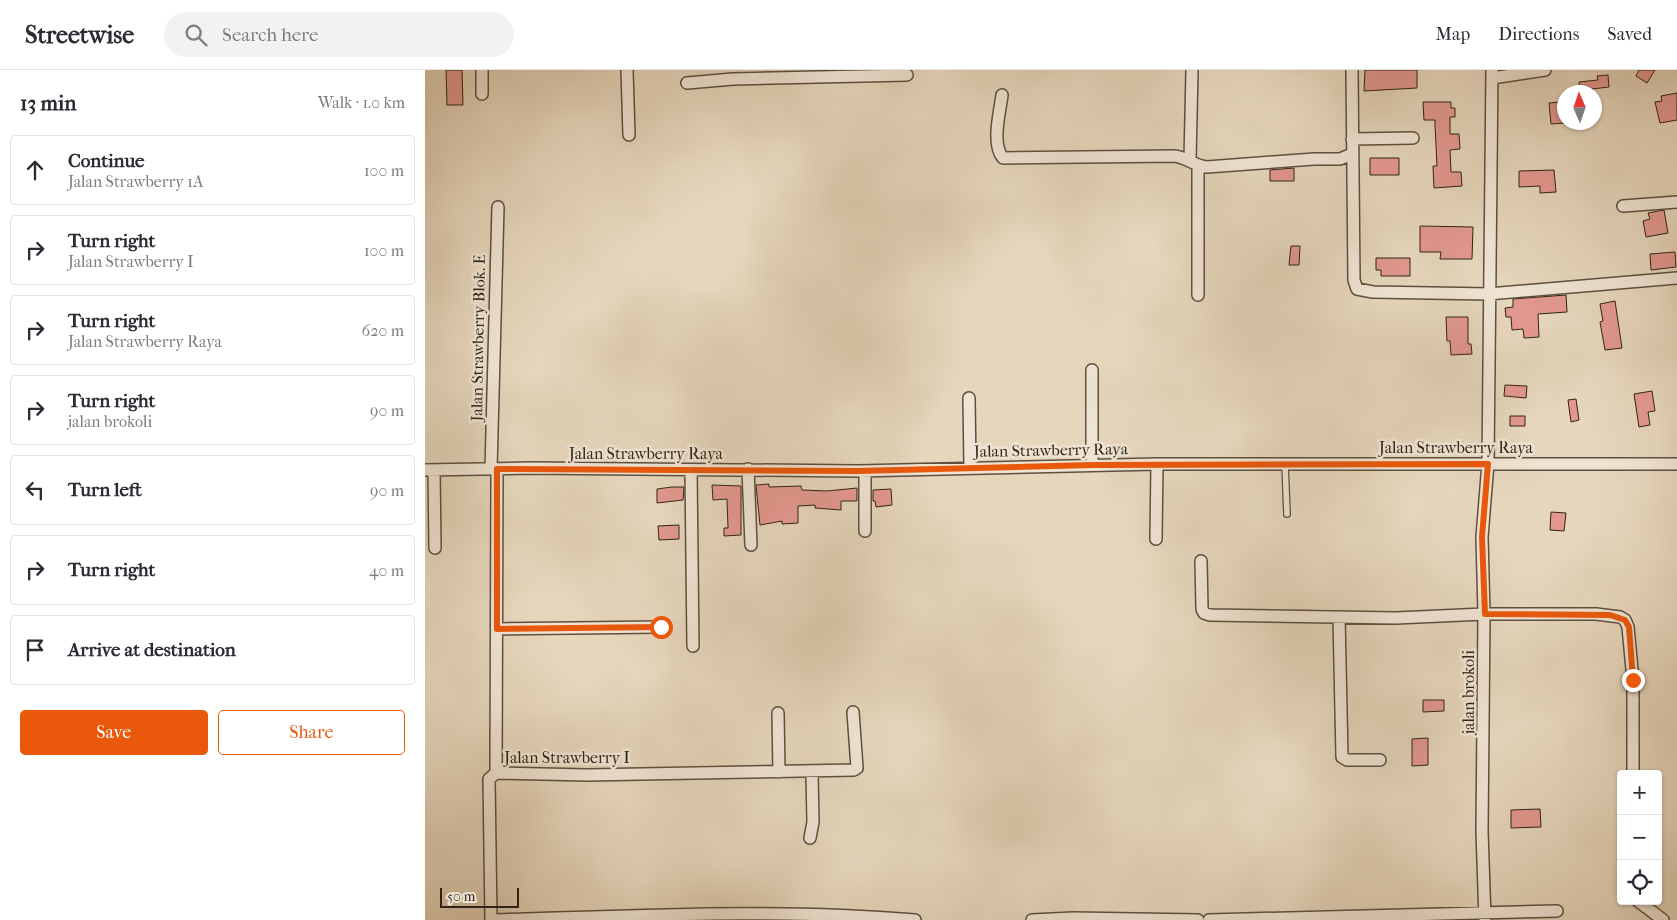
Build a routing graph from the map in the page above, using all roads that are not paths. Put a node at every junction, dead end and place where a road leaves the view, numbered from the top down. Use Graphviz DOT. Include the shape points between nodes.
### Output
graph roads {
  1 [pos="482,70"];
  2 [pos="627,70"];
  3 [pos="1192,70"];
  4 [pos="1353,70"];
  5 [pos="1545,70"];
  6 [pos="812,74"];
  7 [pos="1492,74"];
  8 [pos="907,75"];
  9 [pos="687,83"];
  10 [pos="482,94"];
  11 [pos="1003,95"];
  12 [pos="629,135"];
  13 [pos="1352,138"];
  14 [pos="1413,138"];
  15 [pos="1352,154"];
  16 [pos="1194,164"];
  17 [pos="1677,202"];
  18 [pos="1623,206"];
  19 [pos="497,208"];
  20 [pos="1677,278"];
  21 [pos="1489,294"];
  22 [pos="1198,295"];
  23 [pos="1092,370"];
  24 [pos="969,398"];
  25 [pos="1157,464"];
  26 [pos="1285,464"];
  27 [pos="1488,464"];
  28 [pos="1677,464"];
  29 [pos="1092,465"];
  30 [pos="970,468"];
  31 [pos="494,469"];
  32 [pos="748,469"];
  33 [pos="429,470"];
  34 [pos="691,470"];
  35 [pos="865,471"];
  36 [pos="1287,514"];
  37 [pos="865,532"];
  38 [pos="1156,539"];
  39 [pos="751,545"];
  40 [pos="435,548"];
  41 [pos="1201,561"];
  42 [pos="1485,614"];
  43 [pos="1339,618"];
  44 [pos="661,627"];
  45 [pos="497,629"];
  46 [pos="693,646"];
  47 [pos="853,712"];
  48 [pos="778,713"];
  49 [pos="1380,760"];
  50 [pos="1633,770"];
  51 [pos="779,772"];
  52 [pos="812,772"];
  53 [pos="496,773"];
  54 [pos="810,838"];
  55 [pos="1643,905"];
  56 [pos="1557,911"];
  57 [pos="1485,917"];
  58 [pos="493,920"];
  59 [pos="915,920"];
  60 [pos="1032,920"];
  61 [pos="1198,920"];
  62 [pos="1209,920"];
  63 [pos="1663,920"];
  1 -- 10 [label="street"];
  2 -- 12 [label="street"];
  3 -- 16 [label="street"];
  4 -- 13 [label="street"];
  5 -- 7 [label="street"];
  6 -- 8 [label="street"];
  6 -- 9 [label="street"];
  7 -- 21 [label="street, jalan brokoli"];
  11 -- 16 [label="street" via="997,138 998,151 1003,158 1174,156"];
  13 -- 14 [label="street"];
  13 -- 15 [label="street"];
  15 -- 16 [label="street" via="1340,160"];
  15 -- 21 [label="street" via="1354,280 1357,289"];
  16 -- 22 [label="street"];
  17 -- 18 [label="street"];
  19 -- 31 [label="street, Jalan Strawberry Blok. E"];
  20 -- 21 [label="street"];
  21 -- 27 [label="street, jalan brokoli"];
  23 -- 29 [label="street"];
  24 -- 30 [label="street"];
  25 -- 26 [label="street, Jalan Strawberry Raya"];
  25 -- 29 [label="street, Jalan Strawberry Raya"];
  25 -- 38 [label="street"];
  26 -- 27 [label="street, Jalan Strawberry Raya"];
  26 -- 36 [label="lane"];
  27 -- 28 [label="street, Jalan Strawberry Raya"];
  27 -- 42 [label="street, jalan brokoli" via="1482,537"];
  29 -- 30 [label="street, Jalan Strawberry Raya"];
  30 -- 35 [label="street, Jalan Strawberry Raya"];
  31 -- 33 [label="street, Jalan Strawberry Raya"];
  31 -- 34 [label="street, Jalan Strawberry Raya"];
  31 -- 45 [label="street, Jalan Strawberry I"];
  32 -- 34 [label="street, Jalan Strawberry Raya"];
  32 -- 35 [label="street, Jalan Strawberry Raya"];
  32 -- 39 [label="street"];
  33 -- 40 [label="street"];
  34 -- 46 [label="street"];
  35 -- 37 [label="street"];
  41 -- 43 [label="street" via="1204,613"];
  42 -- 43 [label="street"];
  42 -- 50 [label="street" via="1596,614 1625,620 1629,627 1633,680"];
  42 -- 57 [label="street, jalan brokoli" via="1482,831"];
  43 -- 49 [label="street" via="1342,757 1347,760"];
  44 -- 45 [label="street"];
  45 -- 53 [label="street, Jalan Strawberry I"];
  47 -- 52 [label="street, Jalan Strawberry I" via="857,768"];
  48 -- 51 [label="street"];
  51 -- 52 [label="street, Jalan Strawberry I"];
  51 -- 53 [label="street, Jalan Strawberry I"];
  52 -- 54 [label="street" via="813,822"];
  53 -- 58 [label="street" via="489,779"];
  55 -- 63 [label="street"];
  56 -- 57 [label="street"];
  57 -- 62 [label="street"];
  58 -- 59 [label="street" via="752,913"];
  60 -- 61 [label="street"];
}
